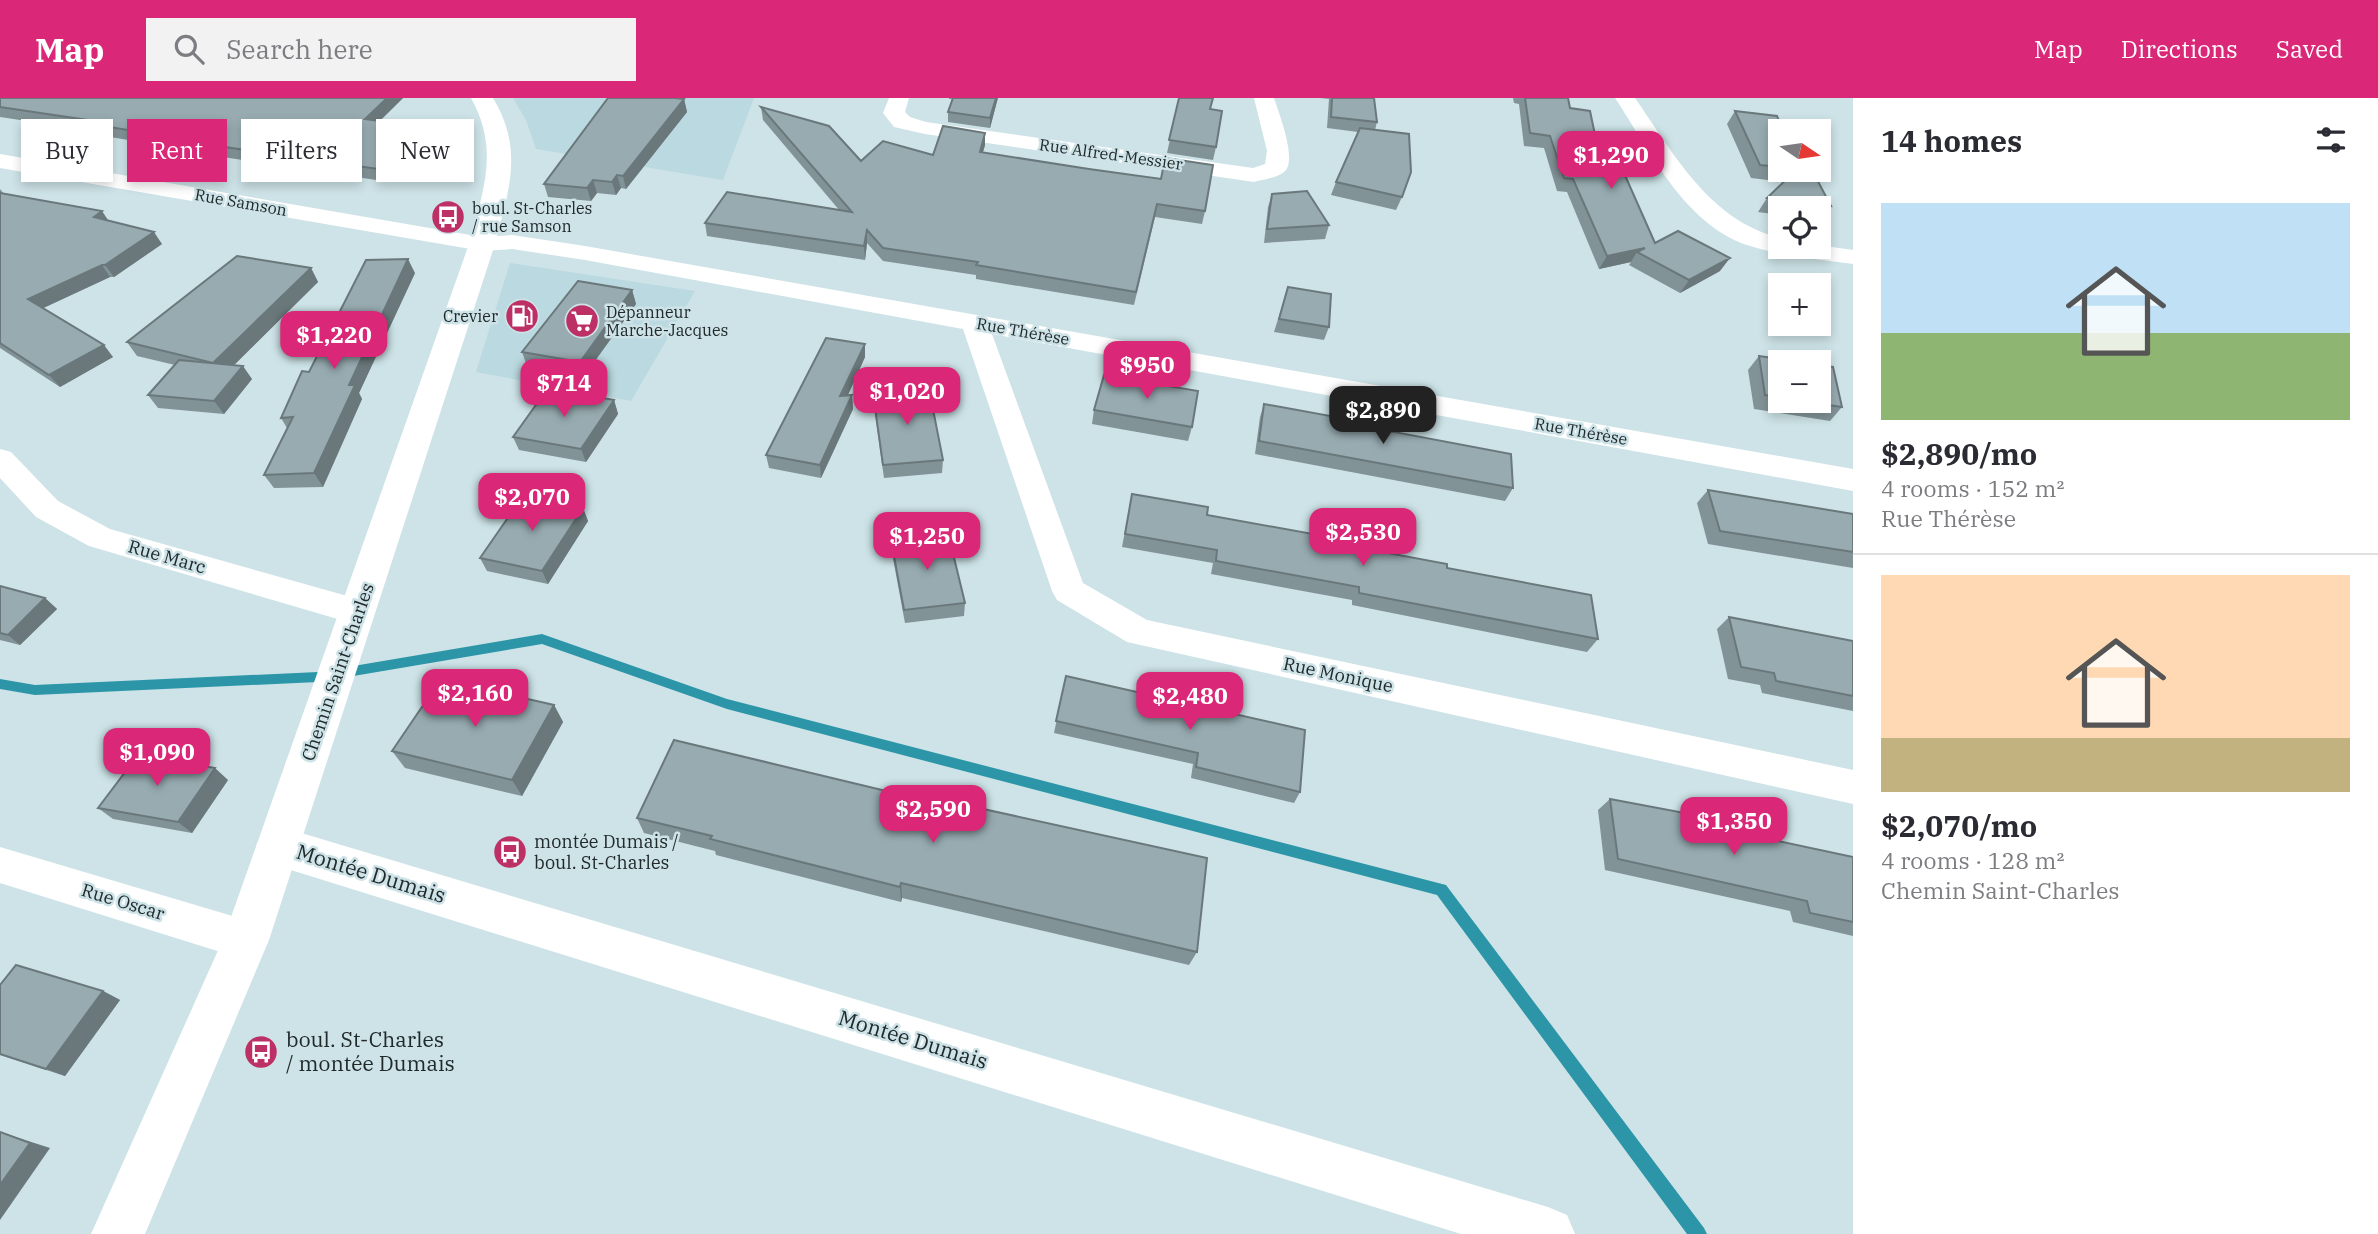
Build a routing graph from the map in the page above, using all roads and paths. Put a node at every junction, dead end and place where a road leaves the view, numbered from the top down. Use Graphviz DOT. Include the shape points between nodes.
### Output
graph roads {
  1 [pos="482,98"];
  2 [pos="899,98"];
  3 [pos="1264,98"];
  4 [pos="1625,98"];
  5 [pos="0,161"];
  6 [pos="482,244"];
  7 [pos="1768,245"];
  8 [pos="1831,254"];
  9 [pos="1853,257"];
  10 [pos="974,322"];
  11 [pos="0,459"];
  12 [pos="1853,480"];
  13 [pos="358,612"];
  14 [pos="1853,787"];
  15 [pos="278,846"];
  16 [pos="0,865"];
  17 [pos="246,940"];
  18 [pos="118,1234"];
  19 [pos="1548,1234"];
  1 -- 6 [label="main road, Chemin Saint-Charles" via="499,132 501,164"];
  2 -- 3 [label="street, Rue Alfred-Messier" via="894,113 902,122 925,128 1254,175 1276,168 1278,151"];
  4 -- 7 [label="street" via="1703,208 1727,228"];
  5 -- 6 [label="street, Rue Samson"];
  6 -- 10 [label="street, Rue Thérèse" via="512,242"];
  6 -- 13 [label="main road, Chemin Saint-Charles"];
  8 -- 9 [label="street"];
  10 -- 12 [label="street, Rue Thérèse"];
  10 -- 14 [label="street, Rue Monique" via="1069,591 1139,632"];
  11 -- 13 [label="street, Rue Marc" via="47,509 100,538"];
  13 -- 15 [label="main road, Chemin Saint-Charles"];
  15 -- 17 [label="main road, Chemin Saint-Charles"];
  15 -- 19 [label="main road, Montée Dumais"];
  16 -- 17 [label="street, Rue Oscar"];
  17 -- 18 [label="main road, Chemin Saint-Charles"];
}
